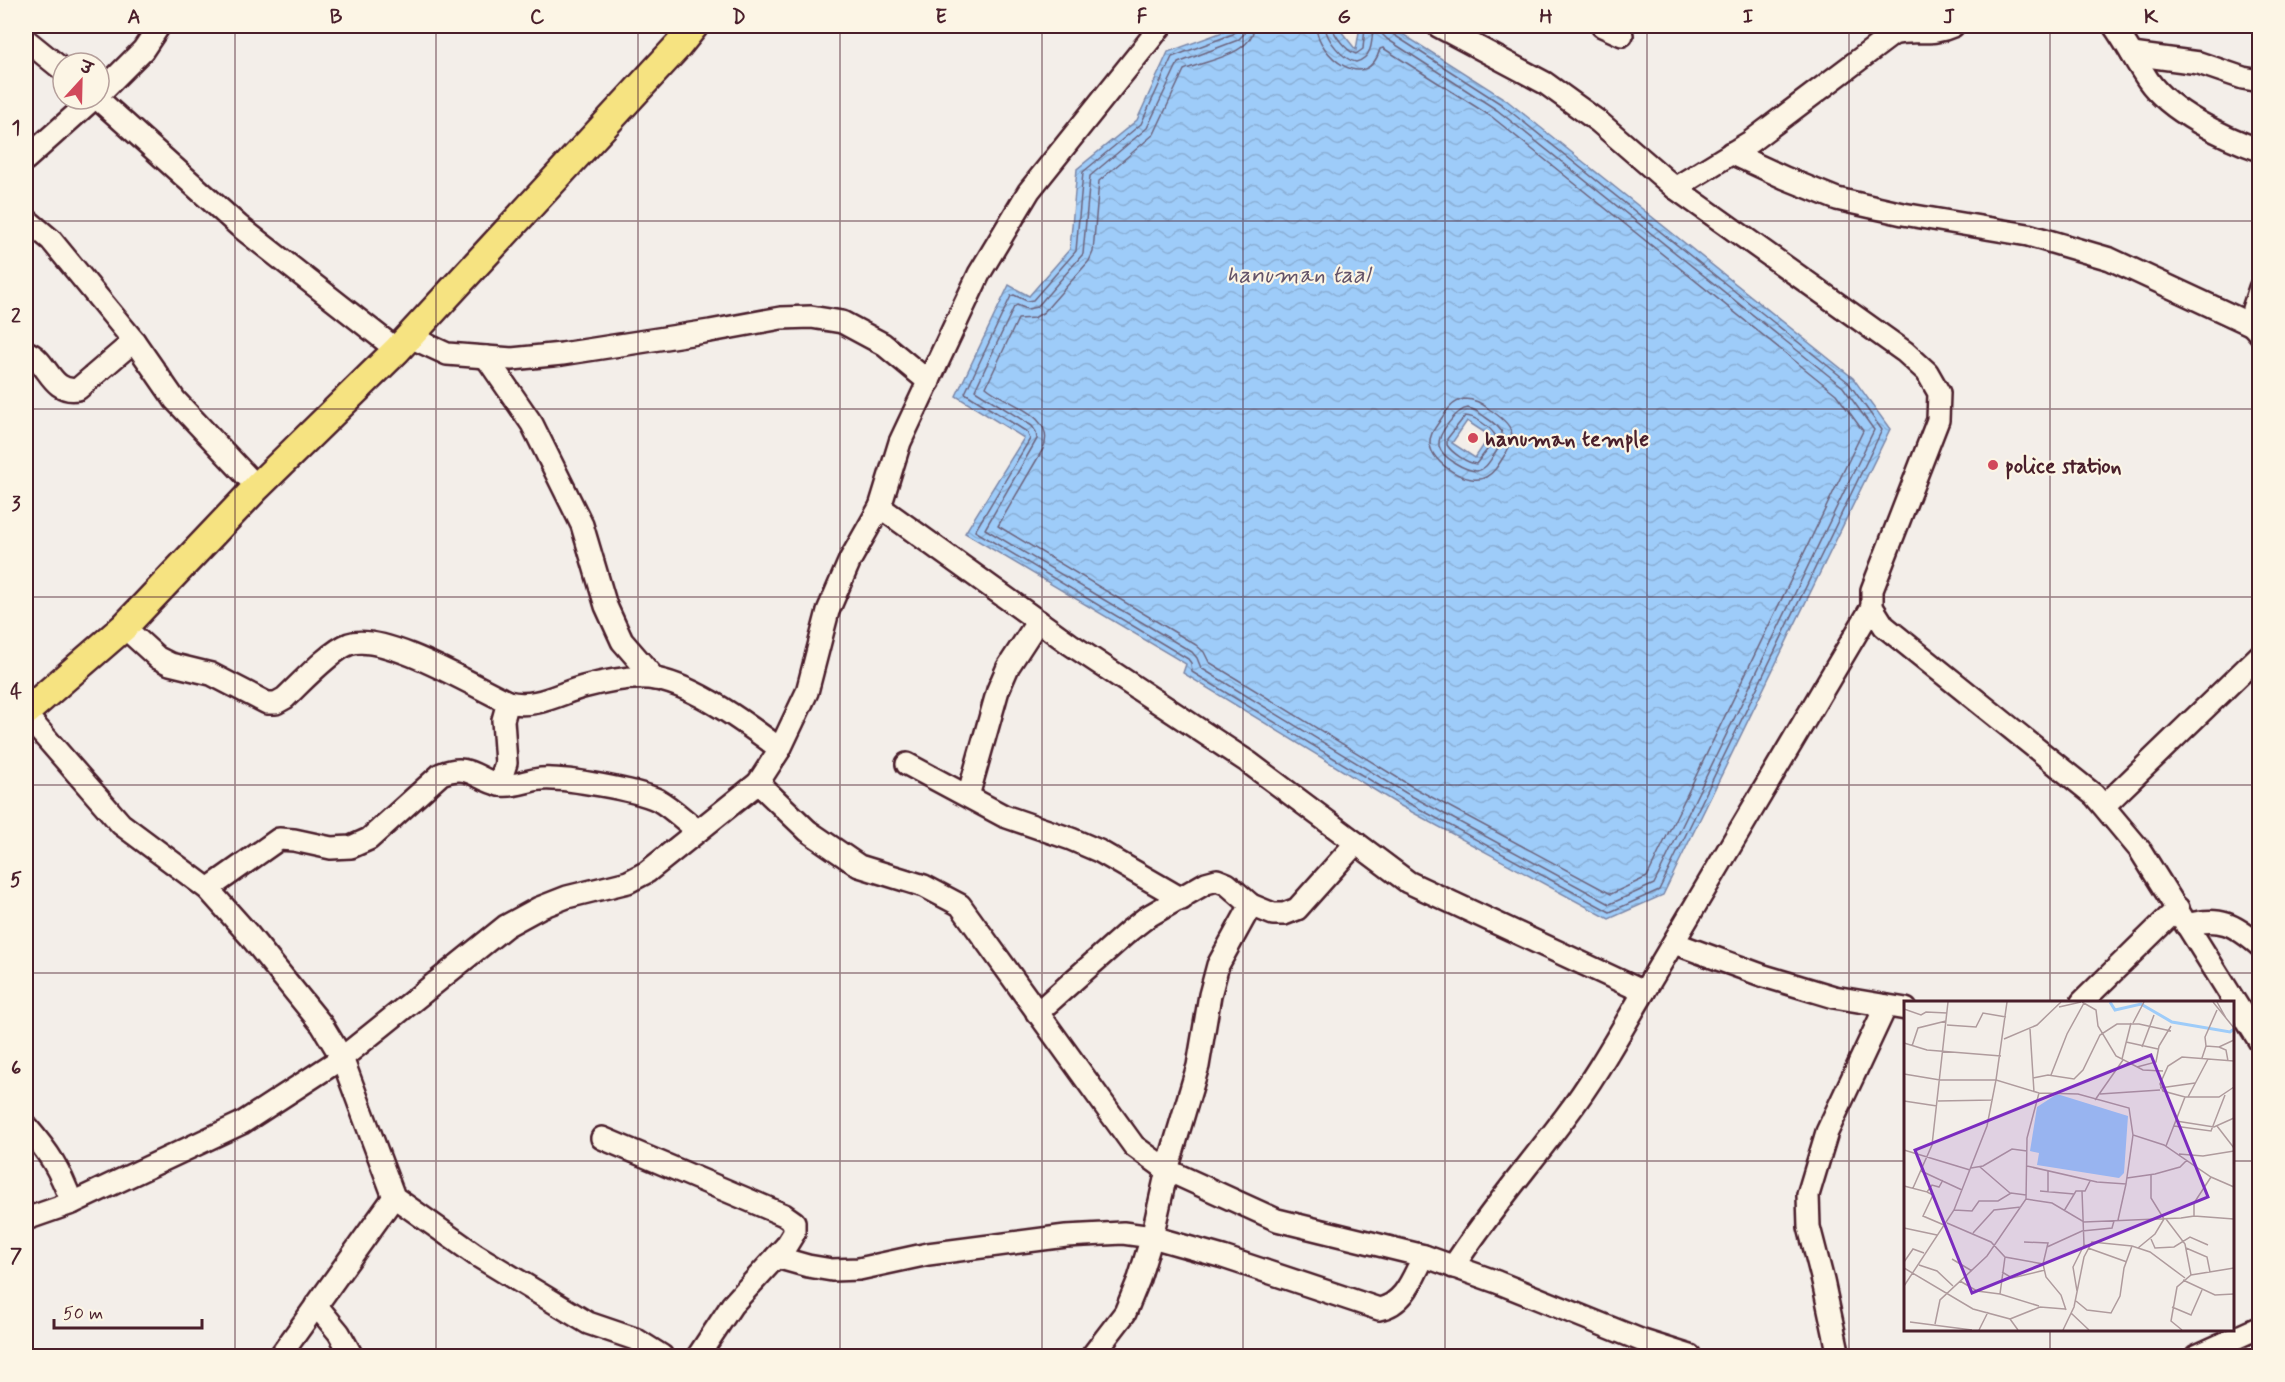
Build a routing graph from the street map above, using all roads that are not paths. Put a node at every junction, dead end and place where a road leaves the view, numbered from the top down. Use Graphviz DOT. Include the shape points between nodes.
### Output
graph roads {
  1 [pos="159,26"];
  2 [pos="694,26"];
  3 [pos="1161,26"];
  4 [pos="1438,26"];
  5 [pos="1602,26"];
  6 [pos="1953,26"];
  7 [pos="2114,26"];
  8 [pos="1622,35"];
  9 [pos="26,40"];
  10 [pos="2132,54"];
  11 [pos="51,60"];
  12 [pos="2259,81"];
  13 [pos="111,82"];
  14 [pos="80,111"];
  15 [pos="111,111"];
  16 [pos="2259,150"];
  17 [pos="1731,153"];
  18 [pos="26,159"];
  19 [pos="1675,188"];
  20 [pos="26,219"];
  21 [pos="2259,288"];
  22 [pos="2256,319"];
  23 [pos="134,341"];
  24 [pos="403,344"];
  25 [pos="26,351"];
  26 [pos="486,357"];
  27 [pos="929,382"];
  28 [pos="257,488"];
  29 [pos="880,507"];
  30 [pos="1872,607"];
  31 [pos="1038,621"];
  32 [pos="124,627"];
  33 [pos="2259,655"];
  34 [pos="2252,675"];
  35 [pos="654,679"];
  36 [pos="508,702"];
  37 [pos="26,713"];
  38 [pos="780,749"];
  39 [pos="907,764"];
  40 [pos="758,783"];
  41 [pos="499,785"];
  42 [pos="968,796"];
  43 [pos="2104,806"];
  44 [pos="698,831"];
  45 [pos="1356,843"];
  46 [pos="208,889"];
  47 [pos="1182,899"];
  48 [pos="1251,905"];
  49 [pos="2180,914"];
  50 [pos="1674,943"];
  51 [pos="2259,946"];
  52 [pos="1644,993"];
  53 [pos="2083,1001"];
  54 [pos="2230,1001"];
  55 [pos="1896,1007"];
  56 [pos="2234,1007"];
  57 [pos="1037,1013"];
  58 [pos="2259,1041"];
  59 [pos="342,1058"];
  60 [pos="26,1126"];
  61 [pos="602,1138"];
  62 [pos="1167,1170"];
  63 [pos="393,1197"];
  64 [pos="72,1203"];
  65 [pos="26,1219"];
  66 [pos="1152,1237"];
  67 [pos="1424,1256"];
  68 [pos="776,1257"];
  69 [pos="1453,1267"];
  70 [pos="315,1305"];
  71 [pos="2259,1327"];
  72 [pos="280,1356"];
  73 [pos="352,1356"];
  74 [pos="662,1356"];
  75 [pos="698,1356"];
  76 [pos="1092,1356"];
  77 [pos="1690,1356"];
  78 [pos="1839,1356"];
  79 [pos="2196,1356"];
  1 -- 13 [label="street" via="143,50"];
  2 -- 24 [label="main road"];
  3 -- 27 [label="street" via="1029,191 979,274"];
  4 -- 19 [label="street" via="1545,82 1599,122"];
  5 -- 8 [label="street"];
  6 -- 17 [label="street" via="1940,32 1893,34"];
  7 -- 10 [label="street"];
  9 -- 11 [label="street"];
  10 -- 12 [label="street" via="2199,63"];
  10 -- 16 [label="street" via="2149,82 2168,102 2223,137"];
  14 -- 18 [label="street"];
  15 -- 24 [label="street" via="239,226"];
  17 -- 19 [label="street"];
  17 -- 22 [label="street" via="1837,199 2028,234 2110,260"];
  19 -- 30 [label="street" via="1905,352 1927,372 1939,393 1938,420 1872,590"];
  20 -- 23 [label="street" via="51,240"];
  21 -- 22 [label="street"];
  23 -- 25 [label="street" via="78,389 69,391 61,388"];
  23 -- 28 [label="street" via="176,400"];
  24 -- 26 [label="street" via="447,354"];
  24 -- 28 [label="main road"];
  26 -- 27 [label="street" via="512,359 562,354 781,318 811,317 842,322 883,344"];
  26 -- 35 [label="street" via="532,424 582,525 606,606 622,641"];
  27 -- 29 [label="street" via="900,442"];
  28 -- 32 [label="main road"];
  29 -- 31 [label="street"];
  29 -- 38 [label="street" via="850,560 828,611 807,692"];
  30 -- 43 [label="street" via="1884,626"];
  30 -- 50 [label="street"];
  31 -- 42 [label="street" via="998,690"];
  31 -- 45 [label="street" via="1248,762"];
  32 -- 36 [label="street" via="158,658 211,675 267,703 285,698 338,650 366,643 409,653"];
  32 -- 37 [label="main road"];
  33 -- 34 [label="street"];
  34 -- 43 [label="street"];
  35 -- 36 [label="street" via="627,679 584,687 535,704"];
  35 -- 38 [label="street" via="677,685 708,701"];
  36 -- 41 [label="street" via="503,720 506,763"];
  37 -- 46 [label="street" via="121,824"];
  38 -- 40 [label="street"];
  39 -- 42 [label="street"];
  40 -- 44 [label="street"];
  40 -- 57 [label="street" via="808,831 859,866 924,886 960,905"];
  41 -- 44 [label="street" via="541,778 629,792 657,800"];
  41 -- 46 [label="street" via="454,769 441,774 369,839 351,847 331,848 279,839"];
  42 -- 47 [label="street" via="1004,816 1099,851"];
  43 -- 49 [label="street" via="2140,850"];
  44 -- 59 [label="street" via="647,872 628,882 567,897 506,926"];
  45 -- 48 [label="street" via="1297,909 1273,914"];
  45 -- 52 [label="street" via="1408,882"];
  46 -- 59 [label="street" via="322,1025"];
  47 -- 48 [label="street" via="1217,880"];
  47 -- 57 [label="street" via="1129,931"];
  48 -- 62 [label="street" via="1218,965 1198,1066"];
  49 -- 51 [label="street" via="2240,928"];
  49 -- 53 [label="street"];
  49 -- 54 [label="street"];
  50 -- 52 [label="street"];
  50 -- 55 [label="street" via="1834,997"];
  52 -- 69 [label="street" via="1567,1115 1479,1226"];
  55 -- 78 [label="street" via="1827,1132 1808,1195 1809,1227"];
  56 -- 58 [label="street"];
  57 -- 62 [label="street" via="1134,1146"];
  59 -- 63 [label="street"];
  59 -- 64 [label="street" via="242,1124"];
  60 -- 64 [label="street" via="60,1171"];
  61 -- 68 [label="street" via="784,1215 794,1222 794,1233"];
  62 -- 66 [label="street"];
  62 -- 67 [label="street" via="1278,1220"];
  63 -- 70 [label="street"];
  63 -- 74 [label="street" via="476,1255 588,1323 635,1339"];
  64 -- 65 [label="street"];
  66 -- 67 [label="street" via="1379,1309 1391,1307 1404,1295"];
  66 -- 68 [label="street" via="1123,1233 1066,1236 928,1254 859,1269 832,1270"];
  66 -- 76 [label="street" via="1125,1313"];
  67 -- 69 [label="street"];
  68 -- 75 [label="street" via="732,1305"];
  69 -- 77 [label="street"];
  70 -- 72 [label="street"];
  70 -- 73 [label="street"];
  71 -- 79 [label="street"];
}
